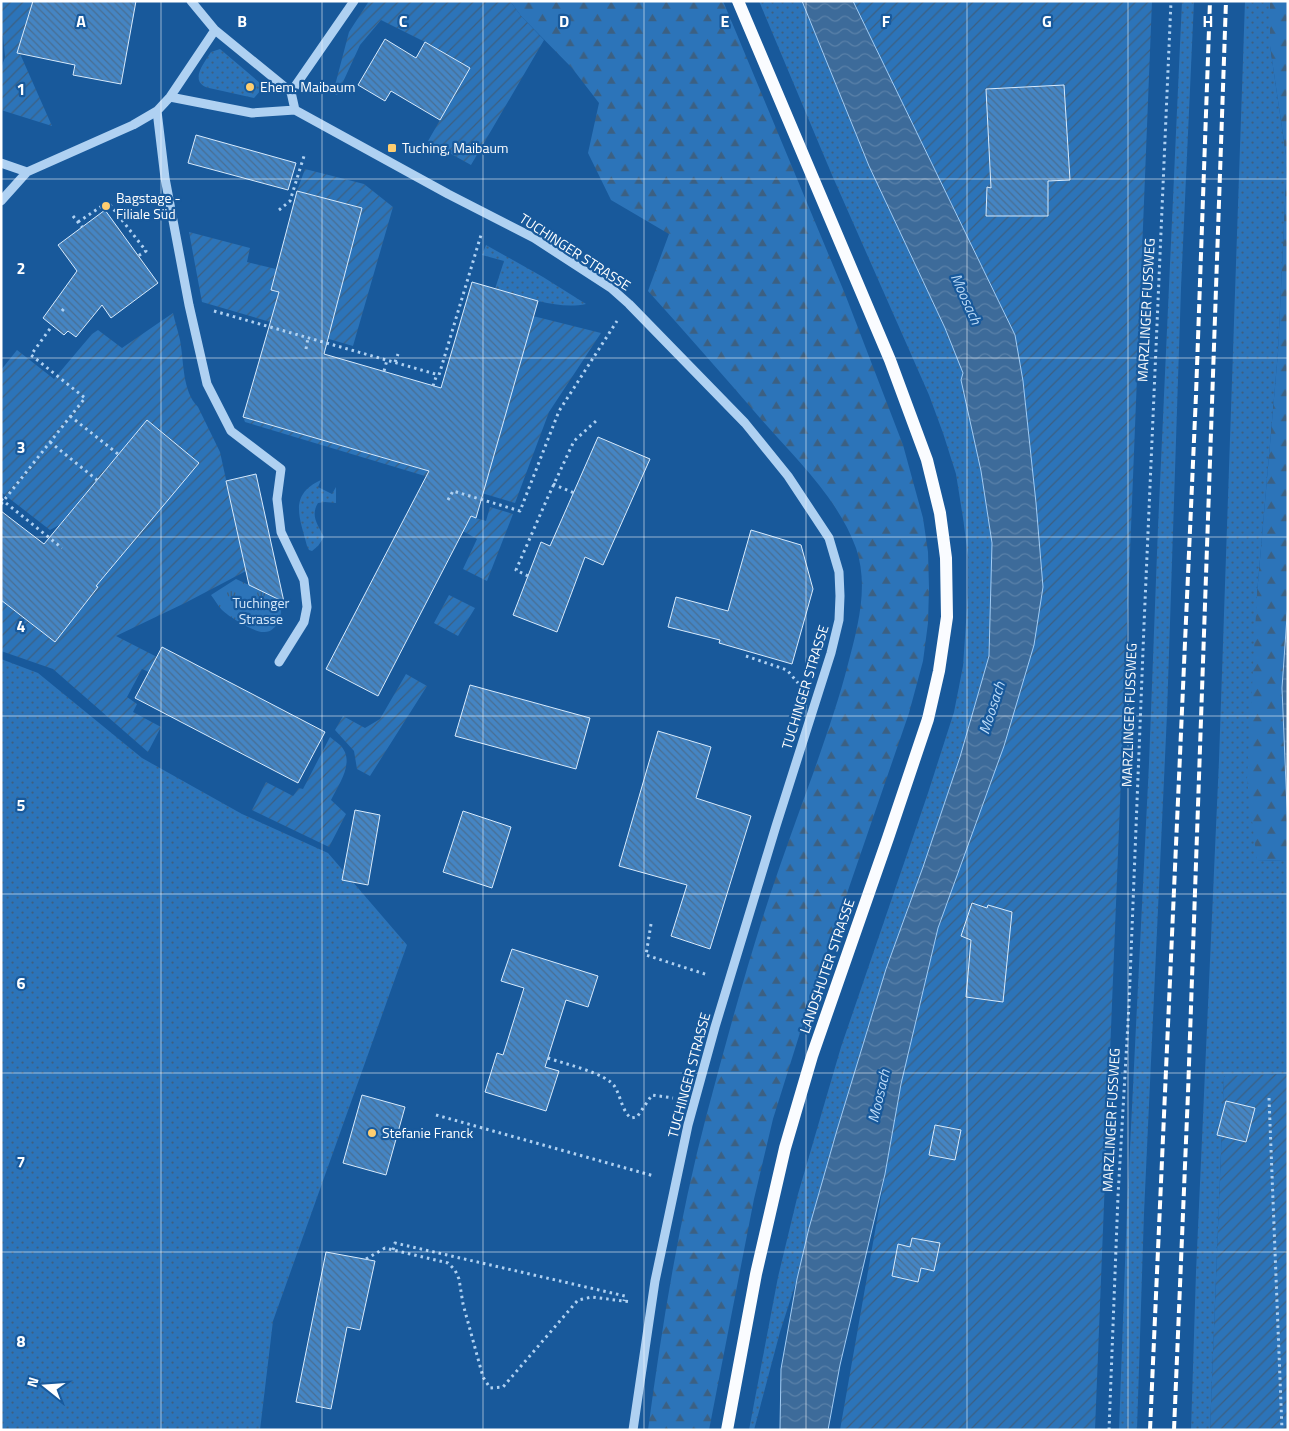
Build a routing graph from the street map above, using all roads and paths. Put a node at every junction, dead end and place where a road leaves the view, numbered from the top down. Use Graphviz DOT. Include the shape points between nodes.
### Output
graph roads {
  1 [pos="191,1"];
  2 [pos="354,1"];
  3 [pos="738,1"];
  4 [pos="1171,1"];
  5 [pos="215,30"];
  6 [pos="291,92"];
  7 [pos="170,97"];
  8 [pos="295,110"];
  9 [pos="157,111"];
  10 [pos="304,156"];
  11 [pos="1,163"];
  12 [pos="27,172"];
  13 [pos="1,201"];
  14 [pos="279,210"];
  15 [pos="488,213"];
  16 [pos="73,216"];
  17 [pos="78,222"];
  18 [pos="82,227"];
  19 [pos="138,256"];
  20 [pos="189,305"];
  21 [pos="66,306"];
  22 [pos="62,311"];
  23 [pos="618,319"];
  24 [pos="52,326"];
  25 [pos="308,338"];
  26 [pos="306,349"];
  27 [pos="398,354"];
  28 [pos="387,360"];
  29 [pos="395,362"];
  30 [pos="384,371"];
  31 [pos="437,374"];
  32 [pos="433,386"];
  33 [pos="70,416"];
  34 [pos="596,421"];
  35 [pos="50,442"];
  36 [pos="118,454"];
  37 [pos="97,480"];
  38 [pos="554,484"];
  39 [pos="574,493"];
  40 [pos="448,500"];
  41 [pos="2,501"];
  42 [pos="62,548"];
  43 [pos="528,576"];
  44 [pos="746,656"];
  45 [pos="280,662"];
  46 [pos="801,687"];
  47 [pos="651,924"];
  48 [pos="708,974"];
  49 [pos="548,1058"];
  50 [pos="668,1097"];
  51 [pos="1269,1098"];
  52 [pos="436,1115"];
  53 [pos="649,1175"];
  54 [pos="393,1250"];
  55 [pos="366,1260"];
  56 [pos="624,1301"];
  57 [pos="634,1303"];
  58 [pos="633,1430"];
  59 [pos="727,1430"];
  60 [pos="1109,1430"];
  61 [pos="1282,1430"];
  1 -- 5 [label="street"];
  2 -- 6 [label="street"];
  3 -- 59 [label="main road, LANDSHUTER STRASSE" via="890,360 927,460 940,513 946,558 947,616 928,718 812,1056 785,1148 756,1274"];
  4 -- 60 [label="path, MARZLINGER FUSSWEG"];
  5 -- 6 [label="street"];
  5 -- 7 [label="street"];
  6 -- 8 [label="street"];
  7 -- 8 [label="street" via="252,113"];
  7 -- 9 [label="street"];
  8 -- 15 [label="street, TUCHINGER STRASSE"];
  9 -- 12 [label="street"];
  9 -- 20 [label="street" via="165,178"];
  10 -- 14 [label="path" via="290,201"];
  11 -- 12 [label="street"];
  12 -- 13 [label="street"];
  15 -- 31 [label="path" via="454,337 440,375"];
  15 -- 58 [label="street, TUCHINGER STRASSE" via="534,238 611,288 633,307 745,423 788,476 829,538 840,572 839,620 831,653 715,1027 688,1125 655,1281"];
  16 -- 17 [label="path"];
  17 -- 18 [label="path"];
  17 -- 19 [label="path" via="108,202 146,251"];
  20 -- 25 [label="path"];
  20 -- 45 [label="street" via="206,384 231,431 281,470 277,499 281,532 304,580 307,607 304,622"];
  21 -- 22 [label="path"];
  23 -- 40 [label="path" via="558,411 520,511 453,491"];
  24 -- 33 [label="path" via="31,355 85,398"];
  25 -- 26 [label="path"];
  25 -- 28 [label="path"];
  27 -- 29 [label="path"];
  28 -- 29 [label="path"];
  28 -- 30 [label="path"];
  29 -- 31 [label="path"];
  31 -- 32 [label="path"];
  33 -- 35 [label="path"];
  33 -- 36 [label="path"];
  34 -- 38 [label="path" via="574,441"];
  35 -- 37 [label="path"];
  35 -- 41 [label="path"];
  38 -- 39 [label="path"];
  38 -- 43 [label="path" via="516,570"];
  41 -- 42 [label="path"];
  44 -- 46 [label="path" via="787,670"];
  47 -- 48 [label="path" via="646,954"];
  49 -- 50 [label="path" via="600,1075 614,1085 626,1114 631,1118 637,1117 652,1095"];
  51 -- 61 [label="path"];
  52 -- 53 [label="path"];
  54 -- 55 [label="path" via="385,1248"];
  54 -- 56 [label="path" via="395,1243 625,1296"];
  54 -- 56 [label="path" via="448,1263 455,1270 483,1377 490,1388 503,1387 578,1300 592,1297"];
  56 -- 57 [label="path"];
}
